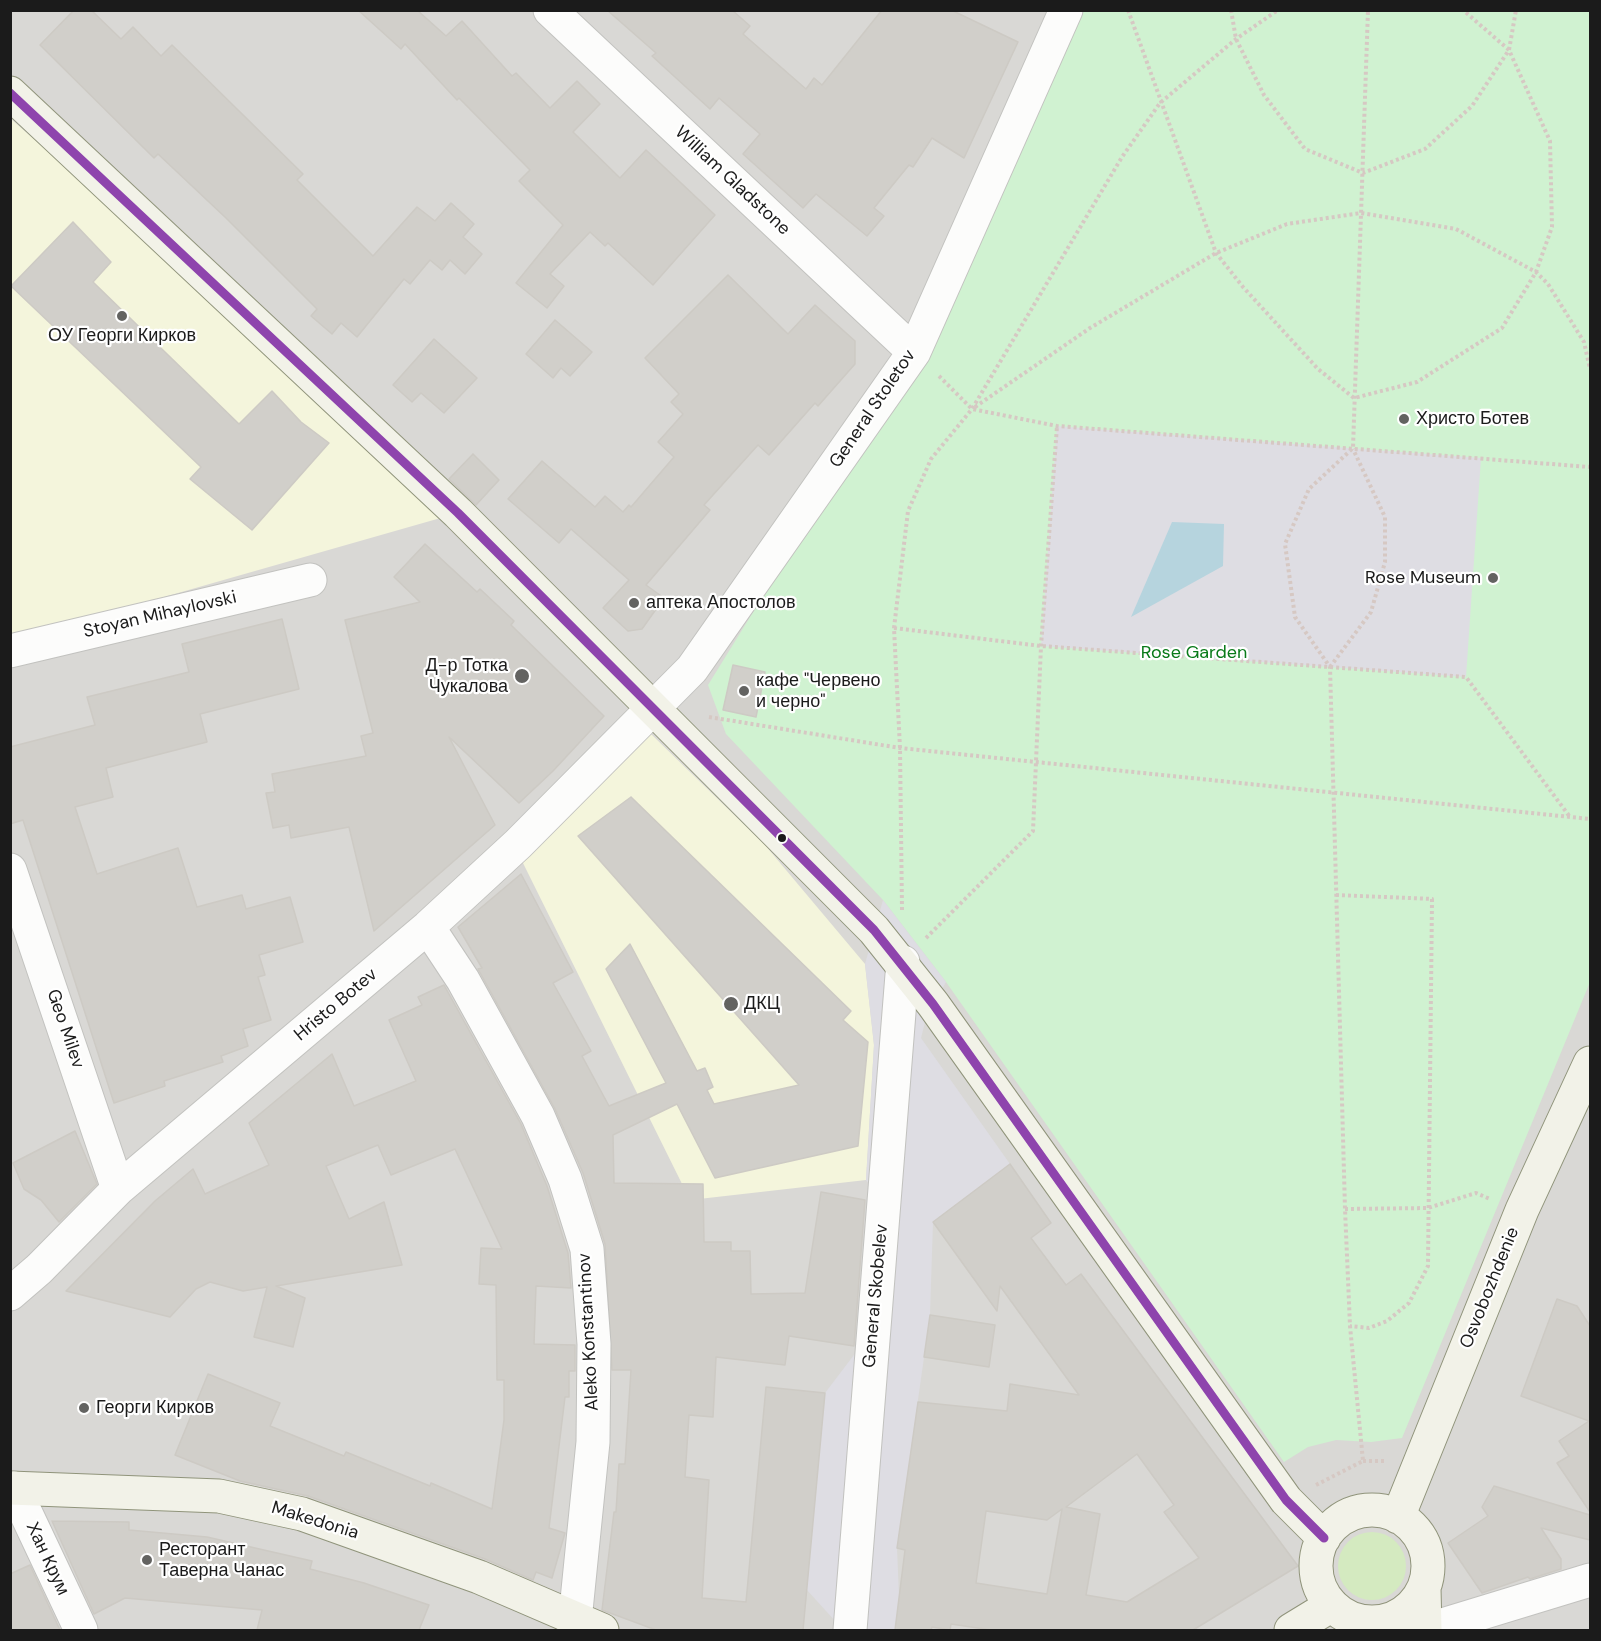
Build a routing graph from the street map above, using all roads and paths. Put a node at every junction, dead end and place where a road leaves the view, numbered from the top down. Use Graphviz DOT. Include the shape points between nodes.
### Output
graph roads {
  1 [pos="550,10"];
  2 [pos="1066,10"];
  3 [pos="1128,10"];
  4 [pos="1231,10"];
  5 [pos="1278,10"];
  6 [pos="1368,10"];
  7 [pos="1463,10"];
  8 [pos="1516,10"];
  9 [pos="1236,39"];
  10 [pos="1509,50"];
  11 [pos="10,93"];
  12 [pos="1160,103"];
  13 [pos="1363,173"];
  14 [pos="1361,213"];
  15 [pos="1216,253"];
  16 [pos="1536,272"];
  17 [pos="914,352"];
  18 [pos="1590,369"];
  19 [pos="1354,398"];
  20 [pos="972,409"];
  21 [pos="1057,426"];
  22 [pos="1353,448"];
  23 [pos="1590,467"];
  24 [pos="310,580"];
  25 [pos="894,628"];
  26 [pos="1041,646"];
  27 [pos="10,651"];
  28 [pos="1330,667"];
  29 [pos="654,708"];
  30 [pos="900,748"];
  31 [pos="1036,763"];
  32 [pos="1333,793"];
  33 [pos="1570,817"];
  34 [pos="1590,819"];
  35 [pos="10,870"];
  36 [pos="1336,895"];
  37 [pos="428,927"];
  38 [pos="903,962"];
  39 [pos="1590,1063"];
  40 [pos="118,1189"];
  41 [pos="1428,1208"];
  42 [pos="1345,1209"];
  43 [pos="1522,1210"];
  44 [pos="10,1294"];
  45 [pos="1350,1326"];
  46 [pos="12,1488"];
  47 [pos="1286,1500"];
  48 [pos="1398,1516"];
  49 [pos="1324,1538"];
  50 [pos="1590,1580"];
  51 [pos="1424,1588"];
  52 [pos="1332,1605"];
  53 [pos="1366,1626"];
  54 [pos="584,1627"];
  55 [pos="81,1630"];
  56 [pos="850,1630"];
  57 [pos="1291,1630"];
  58 [pos="1426,1630"];
  1 -- 17 [label="street, William Gladstone"];
  2 -- 17 [label="street, General Stoletov"];
  3 -- 12 [label="path"];
  4 -- 9 [label="path"];
  5 -- 9 [label="path"];
  6 -- 13 [label="path"];
  7 -- 10 [label="path"];
  8 -- 10 [label="path"];
  9 -- 12 [label="path"];
  9 -- 13 [label="path" via="1264,95 1305,149"];
  10 -- 13 [label="path" via="1472,106 1425,149"];
  10 -- 16 [label="path" via="1550,141 1552,227"];
  11 -- 29 [label="street" via="458,513"];
  12 -- 15 [label="path"];
  12 -- 20 [label="path" via="1122,157"];
  13 -- 14 [label="path"];
  14 -- 15 [label="path" via="1287,224"];
  14 -- 16 [label="path" via="1456,229"];
  14 -- 19 [label="path"];
  15 -- 19 [label="path" via="1318,369"];
  15 -- 20 [label="path" via="1090,328"];
  16 -- 18 [label="path" via="1548,284 1584,342"];
  16 -- 19 [label="path" via="1502,328 1417,382"];
  17 -- 20 [label="path"];
  17 -- 29 [label="street, General Stoletov" via="692,669"];
  19 -- 22 [label="path"];
  20 -- 21 [label="path"];
  20 -- 25 [label="path" via="931,459 908,511"];
  21 -- 22 [label="path"];
  21 -- 26 [label="path"];
  22 -- 23 [label="path"];
  22 -- 28 [label="path" via="1385,517 1385,562 1371,612"];
  22 -- 28 [label="path" via="1309,489 1285,544 1295,617"];
  24 -- 27 [label="street, Stoyan Mihaylovski"];
  25 -- 26 [label="path"];
  25 -- 30 [label="path"];
  26 -- 28 [label="path"];
  26 -- 31 [label="path"];
  28 -- 32 [label="path"];
  28 -- 33 [label="path" via="1466,677"];
  29 -- 30 [label="path"];
  29 -- 37 [label="street, Hristo Botev" via="518,844"];
  29 -- 38 [label="street"];
  30 -- 31 [label="path"];
  30 -- 38 [label="path"];
  31 -- 32 [label="path"];
  31 -- 38 [label="path" via="1033,831"];
  32 -- 33 [label="path"];
  32 -- 36 [label="path"];
  33 -- 34 [label="path"];
  35 -- 40 [label="street, Geo Milev"];
  36 -- 41 [label="path" via="1432,898"];
  36 -- 42 [label="path"];
  37 -- 40 [label="street, Hristo Botev"];
  37 -- 54 [label="street, Aleko Konstantinov" via="463,980 538,1116 565,1179 586,1248 594,1344"];
  38 -- 47 [label="street"];
  38 -- 56 [label="street, General Skobelev"];
  39 -- 43 [label="street, Osvobozhdenie"];
  40 -- 44 [label="street, Hristo Botev"];
  41 -- 42 [label="path"];
  41 -- 43 [label="path" via="1476,1193"];
  41 -- 45 [label="path" via="1428,1266 1409,1304 1387,1321 1369,1328"];
  42 -- 45 [label="path"];
  43 -- 48 [label="street, Osvobozhdenie"];
  45 -- 47 [label="path" via="1363,1461"];
  46 -- 54 [label="street, Makedonia" via="219,1496 302,1514 478,1577"];
  46 -- 55 [label="street, Хан Крум"];
  47 -- 49 [label="street"];
  48 -- 49 [label="street" via="1381,1511 1356,1513 1334,1525"];
  48 -- 51 [label="street" via="1422,1540 1428,1572"];
  49 -- 52 [label="street" via="1317,1555 1316,1573"];
  50 -- 58 [label="street"];
  51 -- 53 [label="street" via="1414,1604 1399,1616"];
  51 -- 58 [label="street"];
  52 -- 53 [label="street"];
  52 -- 57 [label="street"];
}
